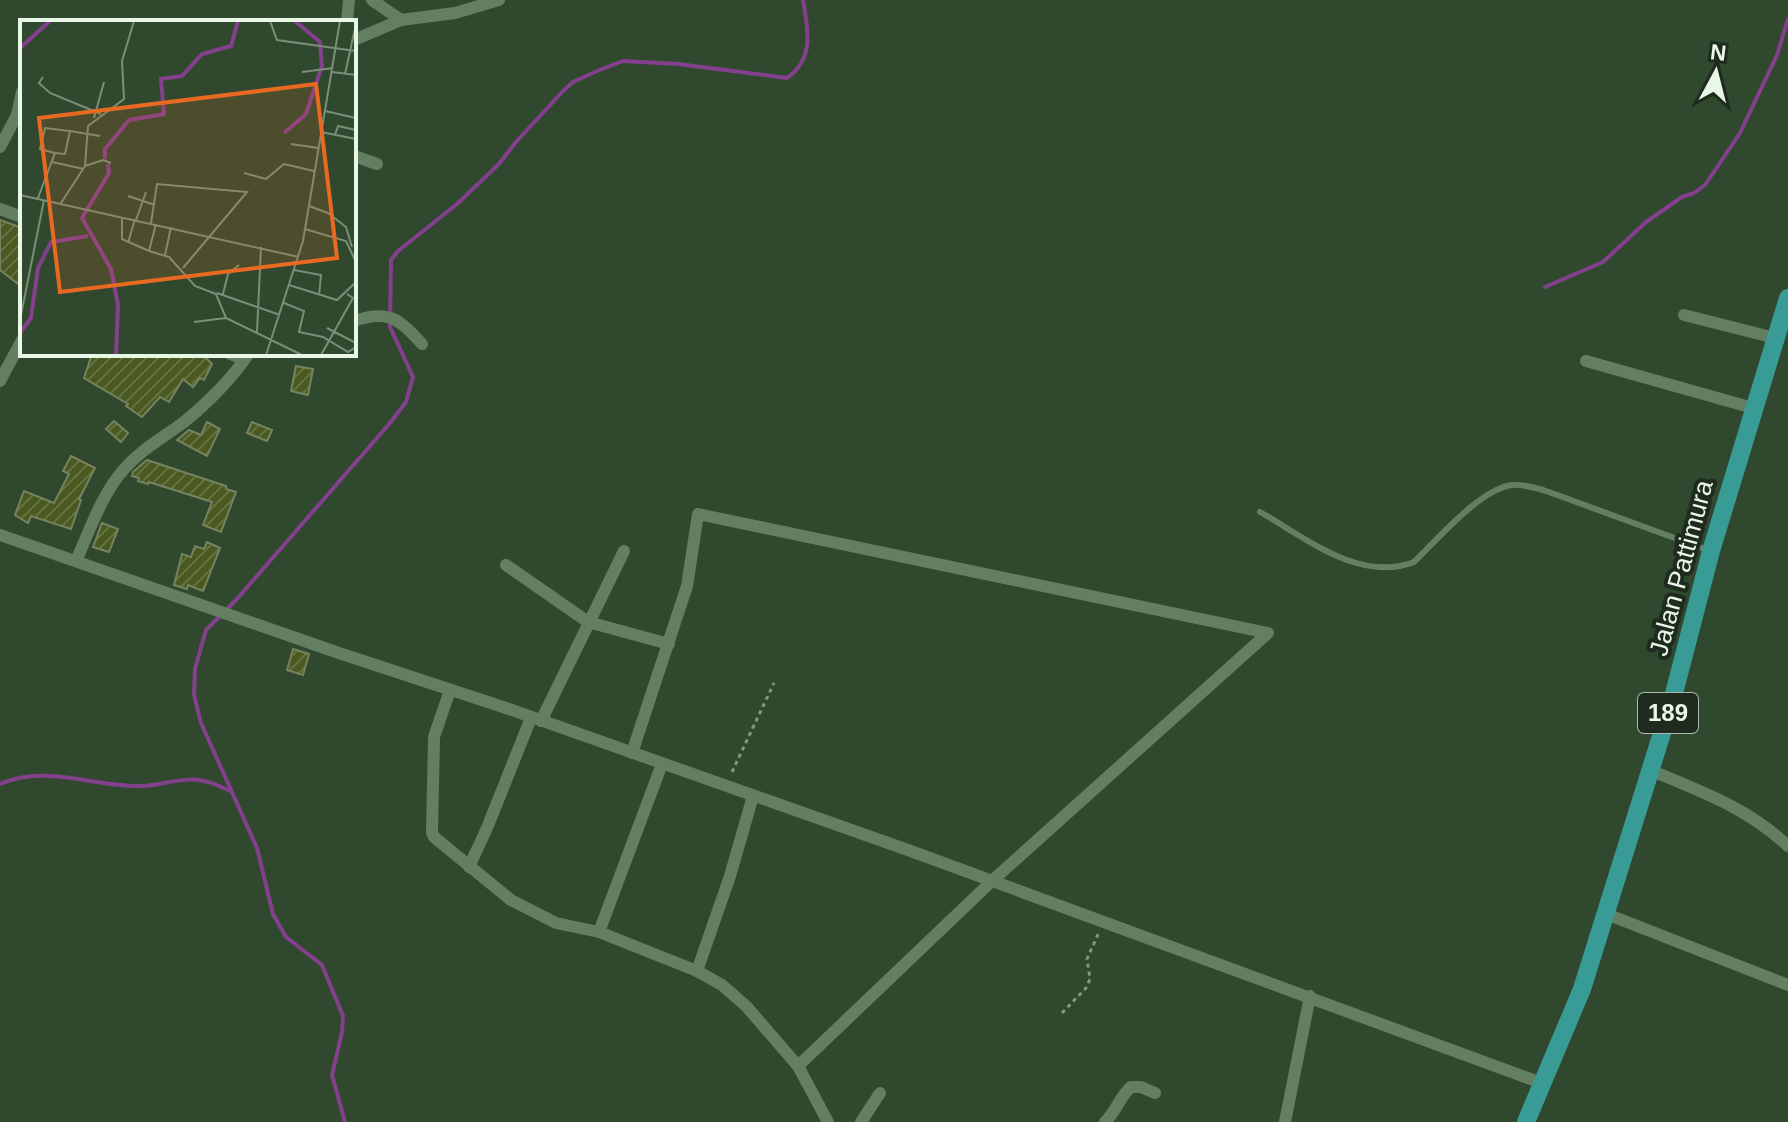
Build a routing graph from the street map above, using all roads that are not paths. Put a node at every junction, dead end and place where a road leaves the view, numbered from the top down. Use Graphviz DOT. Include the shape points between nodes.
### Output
graph roads {
  1 [pos="349,0"];
  2 [pos="372,0"];
  3 [pos="499,0"];
  4 [pos="347,20"];
  5 [pos="401,20"];
  6 [pos="356,39"];
  7 [pos="20,116"];
  8 [pos="0,147"];
  9 [pos="356,157"];
  10 [pos="377,164"];
  11 [pos="0,209"];
  12 [pos="20,216"];
  13 [pos="1787,307"];
  14 [pos="1684,315"];
  15 [pos="356,321"];
  16 [pos="1775,338"];
  17 [pos="20,344"];
  18 [pos="422,344"];
  19 [pos="247,357"];
  20 [pos="1586,361"];
  21 [pos="0,381"];
  22 [pos="1753,408"];
  23 [pos="1260,512"];
  24 [pos="0,535"];
  25 [pos="624,551"];
  26 [pos="1711,551"];
  27 [pos="76,561"];
  28 [pos="506,565"];
  29 [pos="588,622"];
  30 [pos="669,644"];
  31 [pos="450,690"];
  32 [pos="536,720"];
  33 [pos="632,753"];
  34 [pos="662,764"];
  35 [pos="1650,770"];
  36 [pos="753,796"];
  37 [pos="1788,846"];
  38 [pos="469,867"];
  39 [pos="993,880"];
  40 [pos="1604,913"];
  41 [pos="599,932"];
  42 [pos="697,971"];
  43 [pos="1788,985"];
  44 [pos="1310,996"];
  45 [pos="798,1066"];
  46 [pos="1544,1084"];
  47 [pos="880,1093"];
  48 [pos="1155,1093"];
  49 [pos="828,1122"];
  50 [pos="861,1122"];
  51 [pos="1105,1122"];
  52 [pos="1285,1122"];
  53 [pos="1526,1122"];
  1 -- 4 [label="street"];
  2 -- 5 [label="street"];
  3 -- 5 [label="street"];
  5 -- 6 [label="street"];
  7 -- 8 [label="street"];
  9 -- 10 [label="street"];
  11 -- 12 [label="street"];
  13 -- 16 [label="main road, Jalan Pattimura / 189"];
  14 -- 16 [label="street"];
  15 -- 18 [label="street" via="390,316"];
  16 -- 22 [label="main road, Jalan Pattimura / 189"];
  17 -- 21 [label="street"];
  19 -- 27 [label="street" via="187,420 123,469"];
  20 -- 22 [label="street"];
  22 -- 26 [label="main road, Jalan Pattimura / 189"];
  23 -- 26 [label="lane" via="1346,561 1399,568 1414,562 1492,491 1524,485"];
  24 -- 27 [label="street"];
  25 -- 29 [label="street"];
  26 -- 35 [label="main road, Jalan Pattimura / 189"];
  27 -- 31 [label="street"];
  28 -- 29 [label="street"];
  29 -- 30 [label="street"];
  29 -- 32 [label="street"];
  30 -- 33 [label="street"];
  30 -- 39 [label="street" via="687,586 698,514 1268,633"];
  31 -- 32 [label="street"];
  31 -- 38 [label="street" via="434,737 432,832"];
  32 -- 33 [label="street"];
  32 -- 38 [label="street"];
  33 -- 34 [label="street"];
  34 -- 36 [label="street"];
  34 -- 41 [label="street"];
  35 -- 37 [label="street" via="1742,809"];
  35 -- 40 [label="main road, Jalan Pattimura / 189"];
  36 -- 39 [label="street"];
  36 -- 42 [label="street"];
  38 -- 41 [label="street" via="543,918"];
  39 -- 44 [label="street"];
  39 -- 45 [label="street"];
  40 -- 43 [label="street"];
  40 -- 46 [label="main road, Jalan Pattimura / 189" via="1582,989"];
  41 -- 42 [label="street"];
  42 -- 45 [label="street" via="746,1006"];
  44 -- 46 [label="street"];
  44 -- 52 [label="street"];
  45 -- 49 [label="street"];
  46 -- 53 [label="main road, Jalan Pattimura / 189"];
  47 -- 50 [label="street"];
  48 -- 51 [label="street" via="1131,1087"];
}
